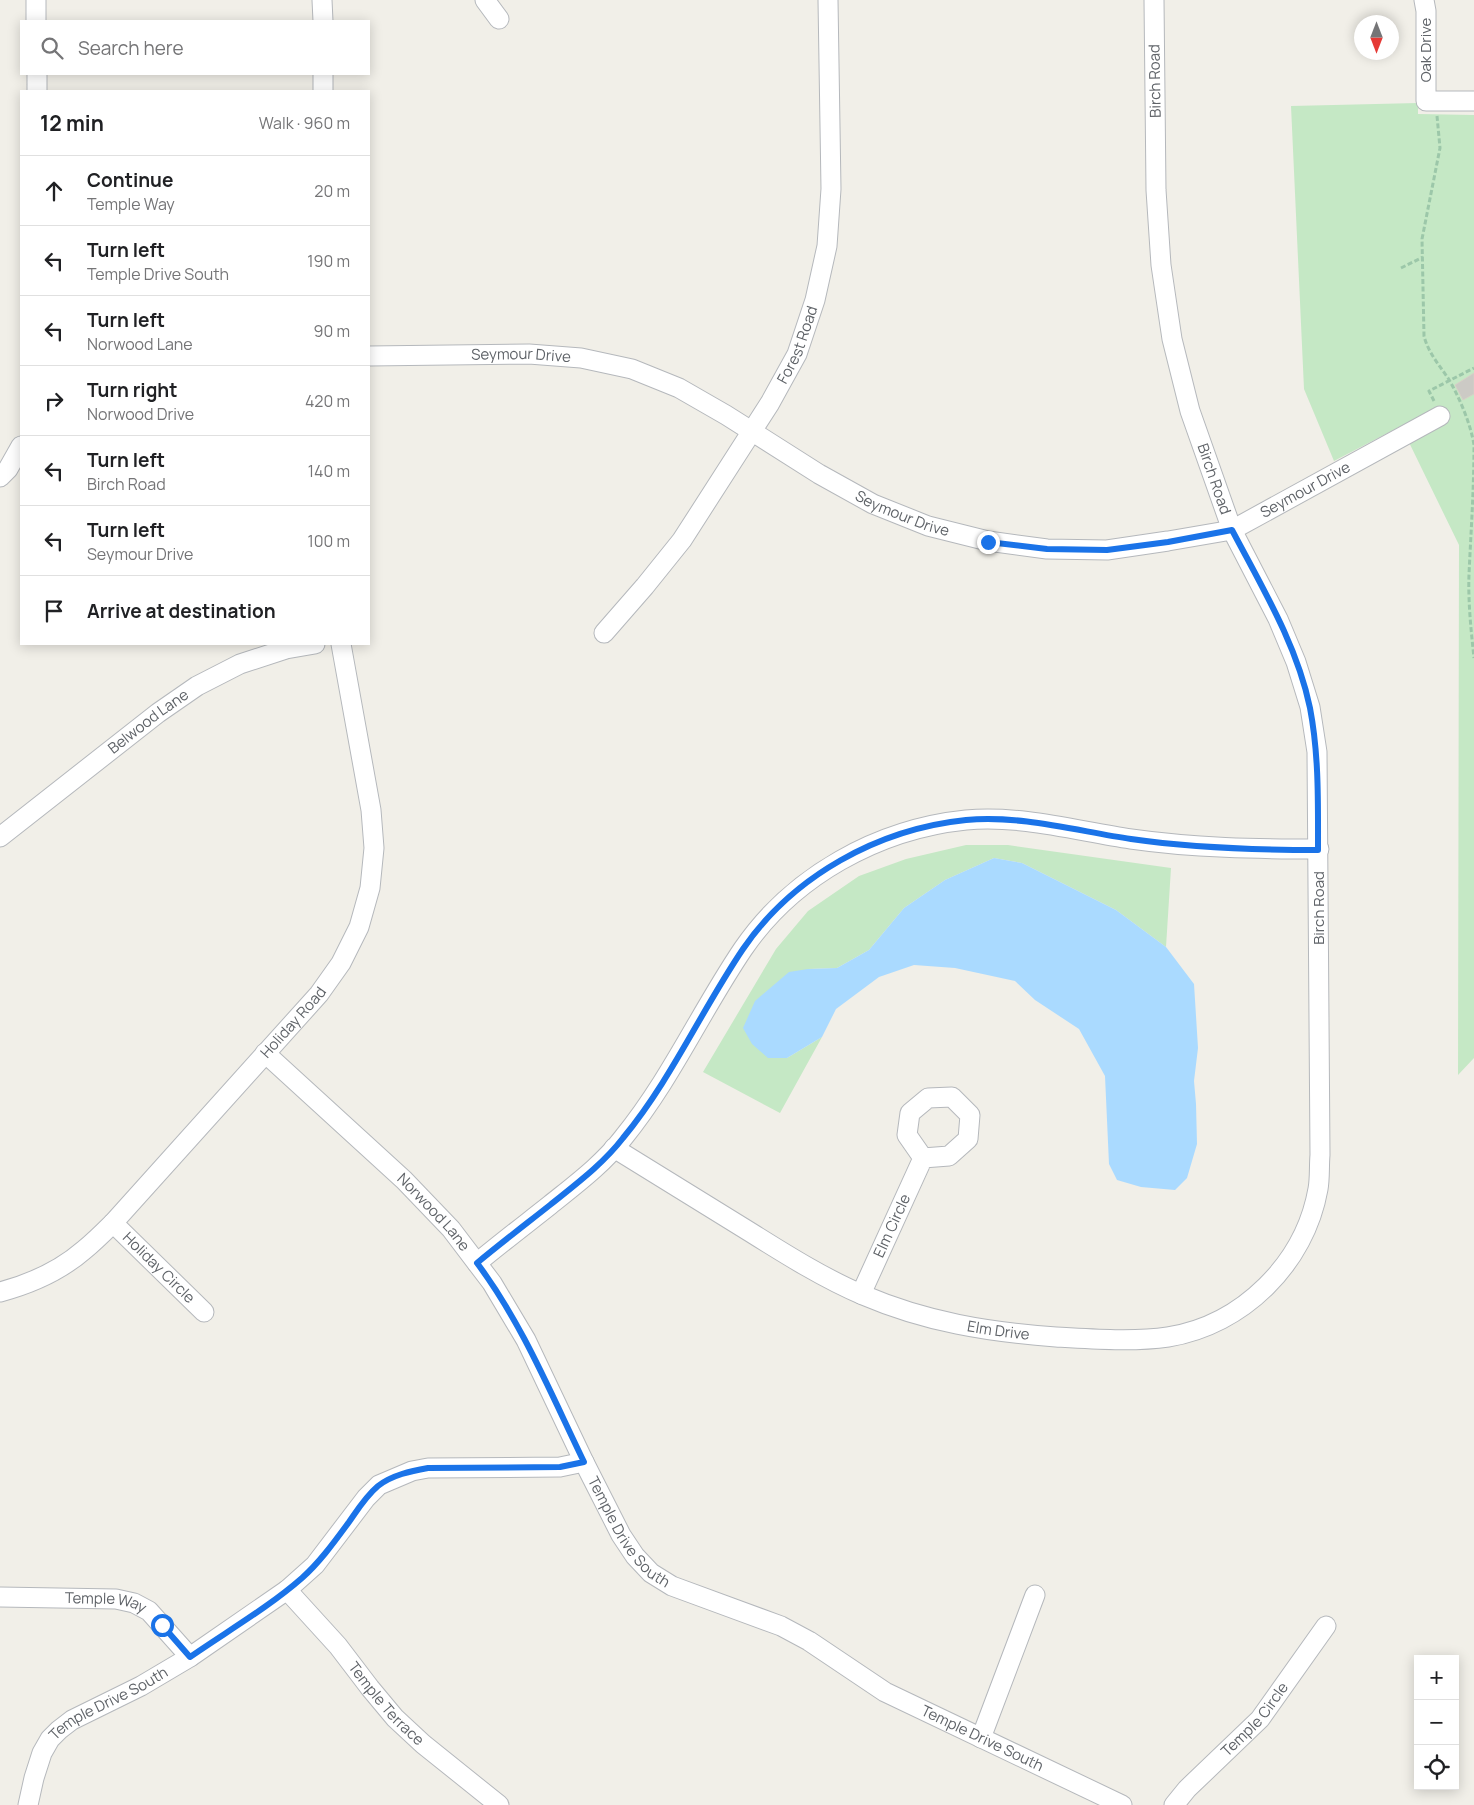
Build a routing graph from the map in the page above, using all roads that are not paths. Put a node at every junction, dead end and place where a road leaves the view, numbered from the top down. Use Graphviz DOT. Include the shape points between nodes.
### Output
graph roads {
  1 [pos="36,0"];
  2 [pos="322,0"];
  3 [pos="485,0"];
  4 [pos="828,0"];
  5 [pos="1154,0"];
  6 [pos="1424,0"];
  7 [pos="499,19"];
  8 [pos="36,20"];
  9 [pos="323,20"];
  10 [pos="37,75"];
  11 [pos="323,75"];
  12 [pos="37,90"];
  13 [pos="323,90"];
  14 [pos="1474,101"];
  15 [pos="370,356"];
  16 [pos="1440,416"];
  17 [pos="752,431"];
  18 [pos="20,448"];
  19 [pos="0,477"];
  20 [pos="1232,530"];
  21 [pos="604,633"];
  22 [pos="310,645"];
  23 [pos="341,645"];
  24 [pos="0,837"];
  25 [pos="1318,850"];
  26 [pos="265,1053"];
  27 [pos="614,1148"];
  28 [pos="1320,1154"];
  29 [pos="922,1158"];
  30 [pos="113,1223"];
  31 [pos="477,1263"];
  32 [pos="0,1292"];
  33 [pos="861,1294"];
  34 [pos="204,1312"];
  35 [pos="584,1462"];
  36 [pos="287,1590"];
  37 [pos="1035,1595"];
  38 [pos="0,1597"];
  39 [pos="1326,1626"];
  40 [pos="190,1657"];
  41 [pos="981,1738"];
  42 [pos="28,1805"];
  43 [pos="499,1805"];
  44 [pos="1122,1805"];
  45 [pos="1174,1805"];
  1 -- 8 [label="street"];
  2 -- 9 [label="street"];
  3 -- 7 [label="street"];
  4 -- 17 [label="street, Forest Road" via="831,189 827,246 815,300 797,354"];
  5 -- 20 [label="street, Birch Road" via="1156,190 1161,265 1172,339 1190,412"];
  6 -- 14 [label="street, Oak Drive" via="1430,101"];
  10 -- 12 [label="street"];
  11 -- 13 [label="street"];
  15 -- 17 [label="street, Seymour Drive" via="529,354 581,358 632,370 680,388"];
  16 -- 20 [label="street, Seymour Drive"];
  17 -- 20 [label="street, Seymour Drive" via="873,504 928,526 988,542 1047,549 1107,550"];
  17 -- 21 [label="street, Forest Road" via="682,540"];
  18 -- 19 [label="street"];
  20 -- 25 [label="street, Birch Road" via="1278,619 1310,707 1317,752"];
  22 -- 24 [label="street, Belwood Lane" via="240,664 197,686"];
  23 -- 26 [label="street, Holiday Road" via="371,810 374,848 370,888 359,927 341,963 319,994"];
  25 -- 27 [label="street" via="1208,848 1010,820 967,820 881,840 840,860 803,884 770,915 744,948 650,1104"];
  25 -- 28 [label="street, Birch Road"];
  26 -- 30 [label="street, Holiday Road"];
  26 -- 31 [label="street, Norwood Lane" via="404,1180 451,1229"];
  27 -- 31 [label="street" via="590,1174"];
  27 -- 33 [label="street, Elm Drive" via="790,1256"];
  28 -- 33 [label="street, Elm Drive" via="1318,1188 1310,1222 1294,1252 1274,1279 1251,1300 1198,1330 1138,1339 1010,1334 952,1324 895,1308"];
  29 -- 33 [label="street, Elm Circle"];
  30 -- 32 [label="street, Holiday Road" via="84,1251 51,1273"];
  30 -- 34 [label="street, Holiday Circle"];
  31 -- 35 [label="street, Norwood Lane" via="526,1340"];
  35 -- 36 [label="street, Temple Drive South" via="560,1467 428,1468 394,1477 379,1485 366,1498 315,1565"];
  35 -- 41 [label="street, Temple Drive South" via="621,1535 651,1573 672,1586 781,1626 885,1692"];
  36 -- 40 [label="street, Temple Drive South"];
  36 -- 43 [label="street, Temple Terrace" via="338,1646 395,1718"];
  37 -- 41 [label="street"];
  38 -- 40 [label="street, Temple Way" via="116,1599 134,1603 149,1612"];
  39 -- 45 [label="street, Temple Circle" via="1260,1720"];
  40 -- 42 [label="street, Temple Drive South" via="59,1730 42,1753"];
  41 -- 44 [label="street, Temple Drive South"];
}
